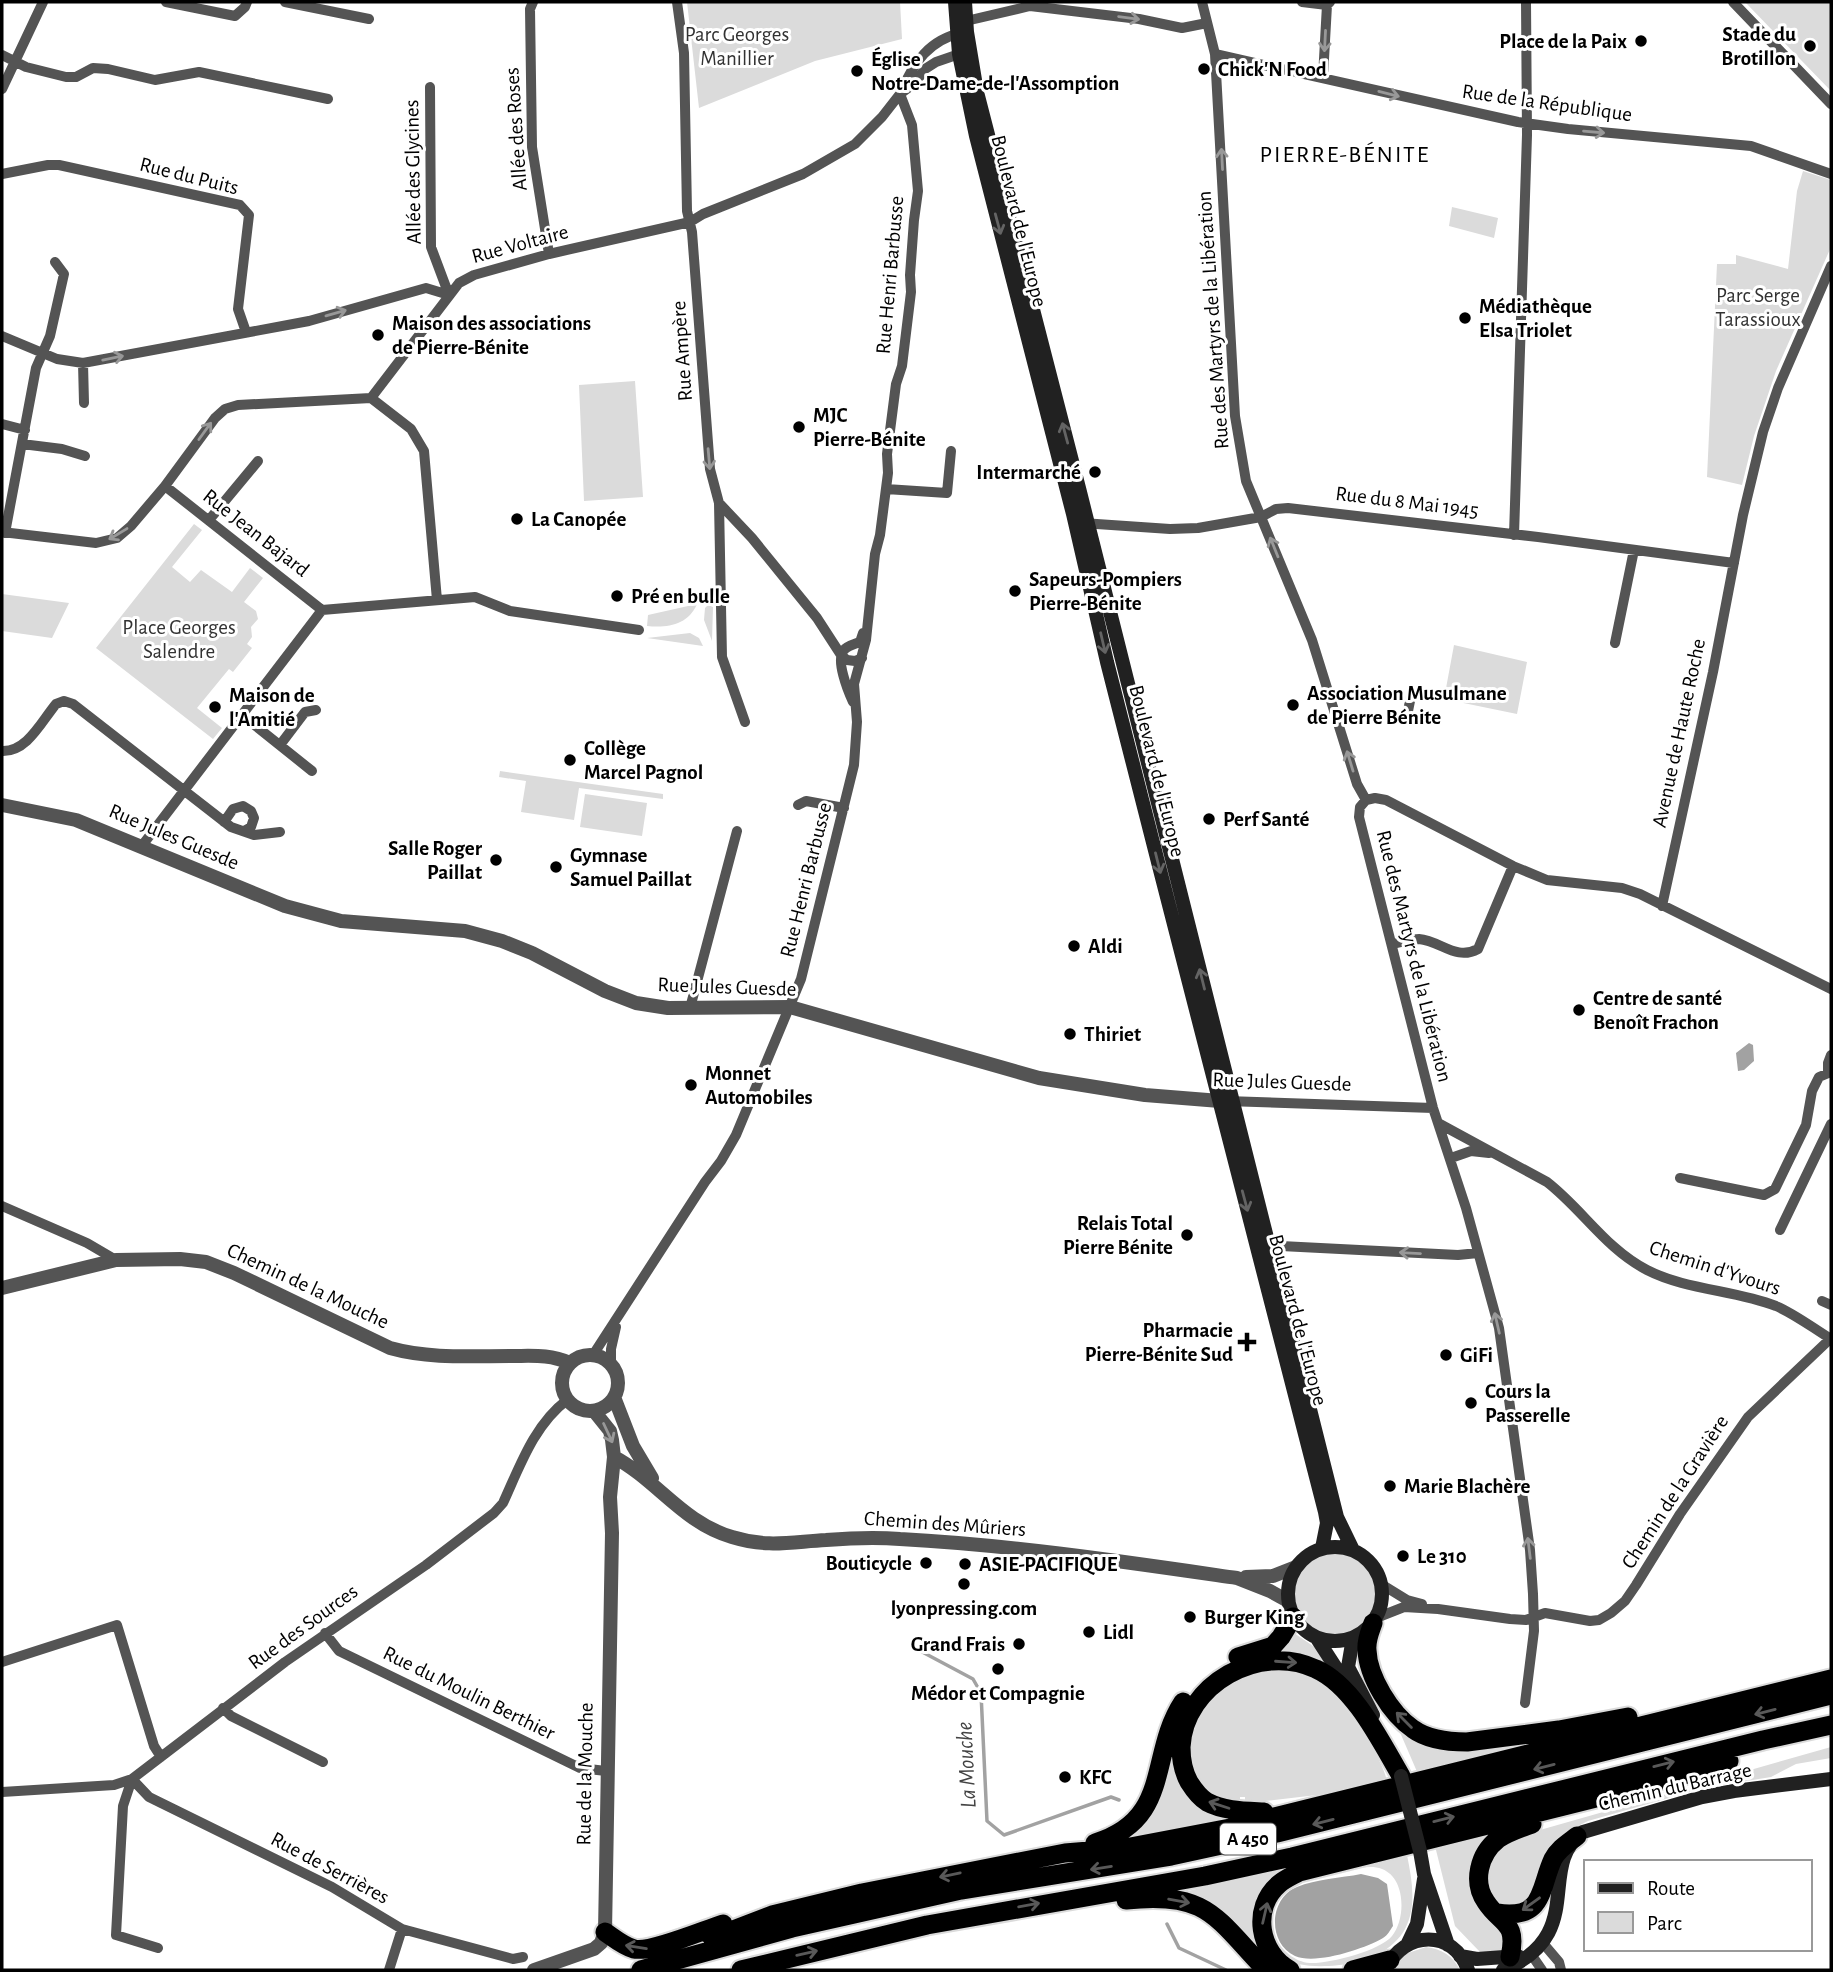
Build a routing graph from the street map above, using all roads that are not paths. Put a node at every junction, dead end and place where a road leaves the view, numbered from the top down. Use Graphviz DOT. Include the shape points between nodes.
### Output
graph roads {
  1 [pos="42,2"];
  2 [pos="166,2"];
  3 [pos="247,2"];
  4 [pos="285,2"];
  5 [pos="533,2"];
  6 [pos="677,2"];
  7 [pos="1202,2"];
  8 [pos="1302,2"];
  9 [pos="1526,2"];
  10 [pos="1733,2"];
  11 [pos="1329,3"];
  12 [pos="964,15"];
  13 [pos="369,19"];
  14 [pos="1206,23"];
  15 [pos="964,52"];
  16 [pos="922,54"];
  17 [pos="1215,54"];
  18 [pos="2,55"];
  19 [pos="16,60"];
  20 [pos="925,69"];
  21 [pos="1323,77"];
  22 [pos="430,88"];
  23 [pos="2,89"];
  24 [pos="900,94"];
  25 [pos="328,99"];
  26 [pos="1831,104"];
  27 [pos="1526,124"];
  28 [pos="2,174"];
  29 [pos="1831,174"];
  30 [pos="690,222"];
  31 [pos="549,254"];
  32 [pos="55,262"];
  33 [pos="1831,266"];
  34 [pos="449,295"];
  35 [pos="246,332"];
  36 [pos="2,336"];
  37 [pos="43,353"];
  38 [pos="83,363"];
  39 [pos="371,398"];
  40 [pos="84,403"];
  41 [pos="2,424"];
  42 [pos="25,430"];
  43 [pos="22,444"];
  44 [pos="951,452"];
  45 [pos="85,456"];
  46 [pos="258,461"];
  47 [pos="165,486"];
  48 [pos="886,489"];
  49 [pos="719,503"];
  50 [pos="1261,516"];
  51 [pos="209,520"];
  52 [pos="1082,523"];
  53 [pos="4,533"];
  54 [pos="1514,535"];
  55 [pos="1634,550"];
  56 [pos="1734,564"];
  57 [pos="438,600"];
  58 [pos="322,610"];
  59 [pos="866,627"];
  60 [pos="639,630"];
  61 [pos="1615,643"];
  62 [pos="841,655"];
  63 [pos="862,657"];
  64 [pos="1411,696"];
  65 [pos="316,710"];
  66 [pos="856,710"];
  67 [pos="242,715"];
  68 [pos="1406,721"];
  69 [pos="745,722"];
  70 [pos="280,745"];
  71 [pos="2,751"];
  72 [pos="312,771"];
  73 [pos="184,790"];
  74 [pos="1366,800"];
  75 [pos="2,805"];
  76 [pos="798,805"];
  77 [pos="844,808"];
  78 [pos="224,822"];
  79 [pos="244,831"];
  80 [pos="737,831"];
  81 [pos="280,832"];
  82 [pos="141,847"];
  83 [pos="1513,866"];
  84 [pos="1662,906"];
  85 [pos="1392,944"];
  86 [pos="1831,989"];
  87 [pos="790,1007"];
  88 [pos="690,1008"];
  89 [pos="1831,1055"];
  90 [pos="1830,1072"];
  91 [pos="1226,1101"];
  92 [pos="1433,1108"];
  93 [pos="1438,1123"];
  94 [pos="1831,1124"];
  95 [pos="1492,1153"];
  96 [pos="1451,1158"];
  97 [pos="1679,1178"];
  98 [pos="2,1206"];
  99 [pos="1780,1230"];
  100 [pos="1269,1244"];
  101 [pos="1478,1253"];
  102 [pos="116,1260"];
  103 [pos="2,1288"];
  104 [pos="624,1308"];
  105 [pos="1831,1338"];
  106 [pos="593,1355"];
  107 [pos="611,1365"];
  108 [pos="566,1369"];
  109 [pos="614,1397"];
  110 [pos="567,1400"];
  111 [pos="594,1411"];
  112 [pos="627,1433"];
  113 [pos="619,1459"];
  114 [pos="662,1494"];
  115 [pos="1322,1548"];
  116 [pos="1353,1550"];
  117 [pos="1296,1567"];
  118 [pos="1237,1578"];
  119 [pos="1381,1584"];
  120 [pos="1291,1609"];
  121 [pos="1438,1609"];
  122 [pos="1534,1616"];
  123 [pos="1374,1620"];
  124 [pos="325,1633"];
  125 [pos="1316,1637"];
  126 [pos="1353,1638"];
  127 [pos="2,1662"];
  128 [pos="1831,1679"];
  129 [pos="1784,1691"];
  130 [pos="1831,1695"];
  131 [pos="1525,1703"];
  132 [pos="223,1708"];
  133 [pos="1831,1725"];
  134 [pos="1381,1731"];
  135 [pos="1831,1734"];
  136 [pos="161,1757"];
  137 [pos="323,1762"];
  138 [pos="606,1771"];
  139 [pos="1401,1776"];
  140 [pos="132,1779"];
  141 [pos="1831,1779"];
  142 [pos="1664,1781"];
  143 [pos="2,1792"];
  144 [pos="1286,1812"];
  145 [pos="1577,1836"];
  146 [pos="1065,1853"];
  147 [pos="1424,1874"];
  148 [pos="1063,1900"];
  149 [pos="1497,1913"];
  150 [pos="772,1915"];
  151 [pos="402,1929"];
  152 [pos="605,1932"];
  153 [pos="1542,1942"];
  154 [pos="1408,1943"];
  155 [pos="1448,1945"];
  156 [pos="158,1948"];
  157 [pos="1531,1954"];
  158 [pos="1460,1956"];
  159 [pos="523,1957"];
  160 [pos="662,1964"];
  161 [pos="1387,1965"];
  162 [pos="1506,1966"];
  163 [pos="389,1970"];
  164 [pos="534,1970"];
  165 [pos="641,1970"];
  166 [pos="741,1970"];
  167 [pos="1266,1970"];
  168 [pos="1290,1970"];
  169 [pos="1353,1970"];
  170 [pos="1468,1970"];
  171 [pos="1542,1970"];
  172 [pos="1560,1970"];
  1 -- 19 [label="street"];
  2 -- 3 [label="street" via="235,16"];
  4 -- 13 [label="street"];
  5 -- 31 [label="street, Allée des Roses" via="532,148"];
  6 -- 30 [label="street, Rue Ampère" via="684,52"];
  7 -- 14 [label="street, Rue des Martyrs de la Libération"];
  8 -- 11 [label="street"];
  9 -- 27 [label="street"];
  10 -- 26 [label="street"];
  11 -- 21 [label="street, one-way"];
  12 -- 14 [label="street, Rue Voltaire, one-way" via="1030,5 1181,28"];
  12 -- 15 [label="main road, Boulevard de l'Europe"];
  12 -- 16 [label="street, Rue Voltaire"];
  14 -- 17 [label="street, Rue des Martyrs de la Libération"];
  15 -- 20 [label="street, Rue Voltaire"];
  15 -- 52 [label="main road, Boulevard de l'Europe"];
  16 -- 20 [label="street"];
  16 -- 24 [label="street, Rue Voltaire"];
  17 -- 21 [label="street, Rue de la République"];
  50 -- 17 [label="street, Rue des Martyrs de la Libération, one-way" via="1246,481 1235,416"];
  18 -- 19 [label="street"];
  19 -- 23 [label="street"];
  19 -- 25 [label="street" via="26,67 76,78 93,68 155,80 199,72"];
  20 -- 24 [label="street, Rue Voltaire"];
  21 -- 27 [label="street, Rue de la République, one-way"];
  22 -- 34 [label="street, Allée des Glycines" via="431,247"];
  24 -- 30 [label="street, Rue Voltaire" via="855,144 803,174"];
  24 -- 48 [label="street, Rue Henri Barbusse" via="912,125 918,191 911,292 902,366 895,384"];
  27 -- 29 [label="street, Rue de la République, one-way" via="1751,146"];
  27 -- 54 [label="street"];
  28 -- 35 [label="street, Rue du Puits" via="59,165 240,205 248,215 238,309"];
  30 -- 31 [label="street, Rue Voltaire"];
  30 -- 49 [label="street, Rue Ampère, one-way" via="710,469"];
  31 -- 34 [label="street, Rue Voltaire" via="474,275 459,282"];
  32 -- 37 [label="street" via="64,274"];
  33 -- 56 [label="street, Avenue de Haute Roche" via="1774,399"];
  35 -- 34 [label="street, one-way" via="309,321 426,288"];
  34 -- 39 [label="street, Rue Voltaire"];
  38 -- 35 [label="street, one-way"];
  36 -- 37 [label="street"];
  37 -- 38 [label="street"];
  37 -- 42 [label="street"];
  38 -- 40 [label="street"];
  47 -- 39 [label="street, one-way" via="225,409"];
  39 -- 57 [label="street" via="411,429 424,451"];
  41 -- 42 [label="street"];
  42 -- 43 [label="street"];
  43 -- 45 [label="street"];
  43 -- 53 [label="street"];
  44 -- 48 [label="street" via="947,493"];
  46 -- 51 [label="street"];
  47 -- 51 [label="street, Rue Jean Bajard"];
  47 -- 53 [label="street, one-way" via="117,538 96,543"];
  48 -- 59 [label="street, Rue Henri Barbusse"];
  49 -- 62 [label="street, Rue Ampère" via="817,618"];
  49 -- 69 [label="street" via="722,657"];
  50 -- 52 [label="street, Rue du 8 Mai 1945" via="1198,528"];
  50 -- 54 [label="street, Rue du 8 Mai 1945" via="1288,508"];
  74 -- 50 [label="street, Rue des Martyrs de la Libération, one-way" via="1312,640"];
  51 -- 58 [label="street, Rue Jean Bajard"];
  52 -- 91 [label="main road, Boulevard de l'Europe"];
  54 -- 55 [label="street, Rue du 8 Mai 1945"];
  55 -- 56 [label="street, Rue du 8 Mai 1945"];
  55 -- 61 [label="street"];
  56 -- 84 [label="street, Avenue de Haute Roche"];
  57 -- 58 [label="street"];
  57 -- 60 [label="street" via="475,597 510,611"];
  58 -- 67 [label="street"];
  59 -- 62 [label="street" via="860,642"];
  59 -- 63 [label="street, Rue Henri Barbusse"];
  62 -- 63 [label="street" via="855,661"];
  62 -- 66 [label="street, Rue Henri Barbusse"];
  63 -- 66 [label="street, Rue Henri Barbusse" via="854,684"];
  64 -- 68 [label="street"];
  65 -- 70 [label="street" via="305,712"];
  66 -- 77 [label="street, Rue Henri Barbusse" via="857,743"];
  67 -- 70 [label="street"];
  67 -- 73 [label="street"];
  70 -- 72 [label="street"];
  71 -- 73 [label="street" via="23,745 55,704 64,701"];
  73 -- 78 [label="street"];
  73 -- 82 [label="street"];
  74 -- 83 [label="street" via="1386,800"];
  74 -- 85 [label="street, Rue des Martyrs de la Libération" via="1359,817"];
  75 -- 82 [label="street, Rue Jules Guesde" via="76,820"];
  76 -- 77 [label="street" via="806,800"];
  77 -- 87 [label="street, Rue Henri Barbusse"];
  78 -- 79 [label="street"];
  78 -- 79 [label="street" via="233,809 243,806 254,818"];
  79 -- 81 [label="street" via="254,835"];
  80 -- 88 [label="street"];
  82 -- 88 [label="street, Rue Jules Guesde" via="314,915 373,925 465,931 513,944 636,1003"];
  83 -- 84 [label="street" via="1547,880 1622,888"];
  83 -- 85 [label="street" via="1478,949 1460,954 1420,939"];
  84 -- 86 [label="street"];
  85 -- 92 [label="street, Rue des Martyrs de la Libération"];
  87 -- 88 [label="street, Rue Jules Guesde"];
  87 -- 91 [label="street, Rue Jules Guesde" via="1039,1078 1156,1097"];
  87 -- 104 [label="street, Rue Henri Barbusse" via="722,1161"];
  89 -- 90 [label="street"];
  90 -- 97 [label="street" via="1819,1077 1812,1091 1806,1125 1775,1189 1764,1195"];
  91 -- 92 [label="street, Rue Jules Guesde"];
  91 -- 100 [label="main road, Boulevard de l'Europe"];
  91 -- 115 [label="main road, Boulevard de l'Europe, one-way" via="1325,1512"];
  92 -- 93 [label="street, Rue des Martyrs de la Libération"];
  93 -- 95 [label="street, Chemin d'Yvours"];
  93 -- 96 [label="street, Rue des Martyrs de la Libération"];
  94 -- 99 [label="street"];
  95 -- 96 [label="street" via="1471,1151"];
  95 -- 105 [label="street, Chemin d'Yvours" via="1562,1193 1609,1242 1649,1271 1777,1307"];
  96 -- 101 [label="street, Rue des Martyrs de la Libération"];
  98 -- 102 [label="street"];
  101 -- 100 [label="street, one-way"];
  100 -- 116 [label="main road, Boulevard de l'Europe" via="1337,1517"];
  122 -- 101 [label="street, Rue des Martyrs de la Libération, one-way" via="1530,1550 1501,1341"];
  102 -- 103 [label="street, Chemin de la Mouche"];
  102 -- 108 [label="street, Chemin de la Mouche" via="206,1262 408,1353 539,1354 556,1357"];
  104 -- 106 [label="street, Rue Henri Barbusse"];
  104 -- 107 [label="street, Rue Henri Barbusse" via="615,1329"];
  105 -- 122 [label="street, Chemin de la Gravière" via="1748,1416 1625,1601 1600,1620 1545,1613"];
  106 -- 107 [label="street"];
  106 -- 108 [label="street" via="577,1358"];
  107 -- 109 [label="street" via="618,1384"];
  108 -- 110 [label="street" via="561,1384"];
  109 -- 111 [label="street"];
  109 -- 112 [label="street, Chemin des Mûriers"];
  110 -- 111 [label="street" via="579,1409"];
  110 -- 124 [label="street, Rue des Sources" via="539,1428 494,1513"];
  111 -- 113 [label="street, Rue de la Mouche, one-way" via="610,1432"];
  112 -- 113 [label="street, Rue de la Mouche"];
  112 -- 114 [label="street, Chemin des Mûriers"];
  113 -- 114 [label="street, Chemin des Mûriers"];
  113 -- 138 [label="street, Rue de la Mouche" via="610,1497"];
  114 -- 118 [label="street, Chemin des Mûriers" via="708,1528 764,1544 848,1538 942,1541"];
  115 -- 116 [label="main road"];
  115 -- 117 [label="main road"];
  116 -- 119 [label="main road" via="1374,1567"];
  117 -- 118 [label="street, Chemin des Mûriers" via="1273,1576"];
  117 -- 120 [label="main road" via="1289,1583"];
  118 -- 120 [label="street, Chemin des Mûriers" via="1270,1591"];
  119 -- 121 [label="street" via="1407,1600"];
  119 -- 123 [label="main road" via="1381,1605"];
  120 -- 125 [label="main road" via="1303,1629"];
  120 -- 146 [label="highway" via="1273,1646 1233,1658 1191,1690 1169,1729 1151,1795 1129,1827 1116,1837"];
  121 -- 122 [label="street" via="1510,1619"];
  121 -- 123 [label="street" via="1396,1608"];
  122 -- 131 [label="street, Rue des Martyrs de la Libération"];
  123 -- 126 [label="main road"];
  129 -- 123 [label="highway, one-way" via="1559,1730 1466,1742 1442,1740 1414,1730 1383,1693 1368,1663 1367,1641"];
  124 -- 132 [label="street, Rue des Sources"];
  124 -- 138 [label="street, Rue du Moulin Berthier" via="339,1651 580,1768"];
  125 -- 126 [label="main road" via="1332,1641"];
  125 -- 134 [label="main road"];
  126 -- 134 [label="main road" via="1349,1667"];
  127 -- 136 [label="street" via="117,1625"];
  128 -- 129 [label="highway"];
  129 -- 144 [label="highway"];
  130 -- 160 [label="highway, A 450, one-way" via="1277,1833 1171,1856 961,1890 792,1928"];
  132 -- 136 [label="street, Rue des Sources"];
  132 -- 137 [label="street"];
  148 -- 133 [label="highway, A 450, one-way" via="1292,1857"];
  134 -- 139 [label="main road"];
  135 -- 142 [label="highway"];
  136 -- 140 [label="street, Rue des Sources"];
  138 -- 152 [label="street, Rue de la Mouche"];
  144 -- 139 [label="highway, one-way" via="1240,1811 1206,1801 1195,1792 1181,1759 1187,1717 1215,1683 1256,1663 1279,1661 1318,1669 1348,1696"];
  139 -- 147 [label="main road, bridge"];
  140 -- 143 [label="street, Rue des Sources" via="114,1785"];
  140 -- 151 [label="street, Rue de Serrières" via="149,1797 332,1887"];
  140 -- 156 [label="street" via="123,1806 116,1935"];
  141 -- 145 [label="main road, Chemin du Barrage" via="1702,1797"];
  142 -- 149 [label="highway" via="1497,1839 1482,1858 1478,1878 1483,1899"];
  168 -- 142 [label="highway, one-way" via="1265,1945 1262,1917 1278,1885 1299,1872"];
  144 -- 146 [label="highway" via="1125,1848"];
  145 -- 149 [label="highway, one-way" via="1554,1858 1542,1896 1534,1905 1524,1911"];
  145 -- 153 [label="main road, Chemin du Barrage" via="1563,1855 1556,1919"];
  146 -- 150 [label="highway, one-way"];
  147 -- 154 [label="main road" via="1417,1924"];
  147 -- 155 [label="main road"];
  166 -- 148 [label="highway, A 450, one-way" via="927,1925"];
  148 -- 167 [label="highway, one-way" via="1087,1905 1184,1900 1220,1921"];
  149 -- 162 [label="highway" via="1512,1937"];
  150 -- 152 [label="highway, one-way" via="744,1918 649,1949 622,1944"];
  150 -- 160 [label="highway" via="676,1950"];
  151 -- 159 [label="street, Rue de Serrières" via="513,1959"];
  151 -- 163 [label="street"];
  152 -- 164 [label="street" via="594,1949"];
  153 -- 157 [label="main road, Chemin du Barrage"];
  153 -- 172 [label="street"];
  154 -- 155 [label="main road" via="1428,1940"];
  154 -- 161 [label="main road"];
  155 -- 158 [label="main road"];
  157 -- 162 [label="main road"];
  157 -- 171 [label="street"];
  158 -- 162 [label="main road"];
  158 -- 170 [label="main road"];
  160 -- 165 [label="highway, A 450"];
  161 -- 169 [label="highway"];
}
